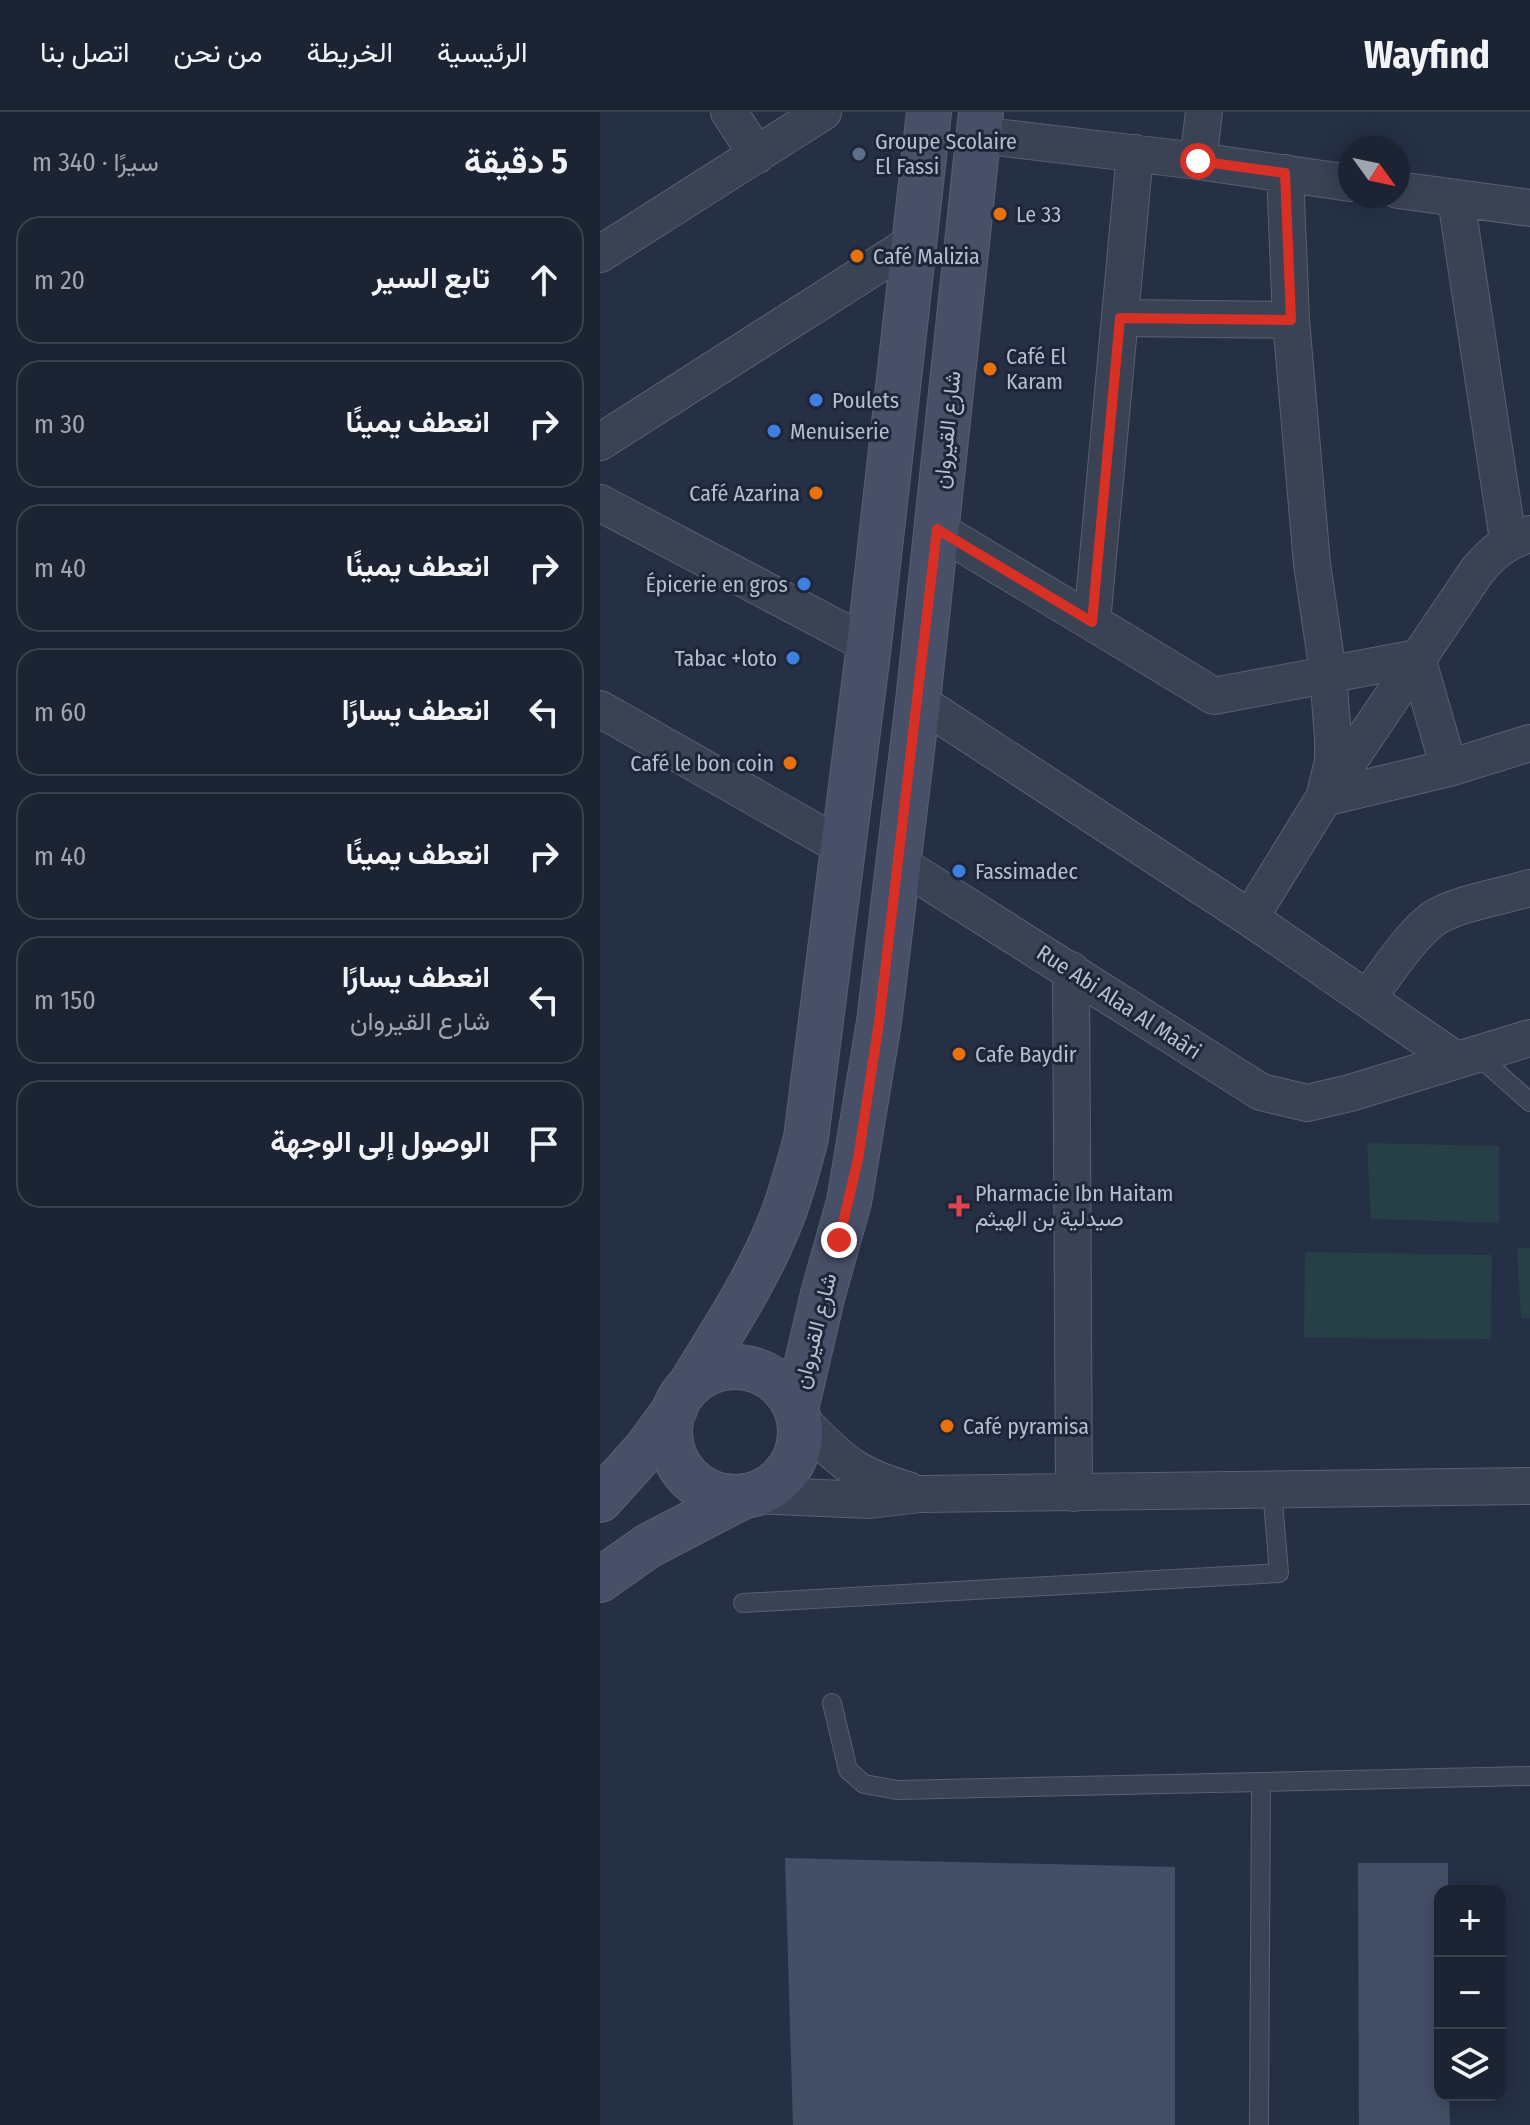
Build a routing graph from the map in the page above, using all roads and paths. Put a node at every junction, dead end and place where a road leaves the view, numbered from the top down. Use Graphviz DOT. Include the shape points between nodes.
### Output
graph roads {
  1 [pos="729,112"];
  2 [pos="823,112"];
  3 [pos="929,112"];
  4 [pos="1204,112"];
  5 [pos="980,124"];
  6 [pos="1135,153"];
  7 [pos="757,155"];
  8 [pos="1198,161"];
  9 [pos="1285,173"];
  10 [pos="1338,181"];
  11 [pos="1410,192"];
  12 [pos="1456,199"];
  13 [pos="1530,208"];
  14 [pos="915,241"];
  15 [pos="600,254"];
  16 [pos="1120,318"];
  17 [pos="1291,320"];
  18 [pos="600,442"];
  19 [pos="600,503"];
  20 [pos="937,529"];
  21 [pos="1519,537"];
  22 [pos="1092,622"];
  23 [pos="869,645"];
  24 [pos="1417,658"];
  25 [pos="1328,673"];
  26 [pos="918,701"];
  27 [pos="600,709"];
  28 [pos="1530,743"];
  29 [pos="1449,768"];
  30 [pos="1324,798"];
  31 [pos="844,848"];
  32 [pos="899,863"];
  33 [pos="1530,888"];
  34 [pos="1250,918"];
  35 [pos="1071,970"];
  36 [pos="1368,997"];
  37 [pos="1530,1038"];
  38 [pos="1466,1057"];
  39 [pos="1530,1102"];
  40 [pos="683,1397"];
  41 [pos="797,1413"];
  42 [pos="1530,1486"];
  43 [pos="1272,1489"];
  44 [pos="1074,1493"];
  45 [pos="921,1494"];
  46 [pos="747,1496"];
  47 [pos="600,1500"];
  48 [pos="600,1580"];
  49 [pos="743,1603"];
  50 [pos="832,1703"];
  51 [pos="1530,1776"];
  52 [pos="1261,1782"];
  53 [pos="1259,2125"];
  1 -- 7 [label="street"];
  2 -- 7 [label="street"];
  3 -- 14 [label="main road"];
  4 -- 8 [label="street"];
  5 -- 6 [label="street"];
  5 -- 20 [label="main road, شارع القيروان"];
  6 -- 8 [label="street"];
  6 -- 16 [label="street"];
  7 -- 15 [label="street"];
  8 -- 9 [label="street"];
  9 -- 10 [label="street"];
  9 -- 17 [label="street"];
  11 -- 12 [label="street"];
  12 -- 13 [label="street"];
  12 -- 21 [label="street"];
  14 -- 18 [label="street"];
  14 -- 23 [label="main road"];
  16 -- 17 [label="street"];
  16 -- 22 [label="street"];
  17 -- 25 [label="street" via="1312,564"];
  19 -- 23 [label="street"];
  20 -- 22 [label="street"];
  20 -- 26 [label="main road, شارع القيروان"];
  21 -- 24 [label="street" via="1477,571"];
  22 -- 25 [label="street" via="1214,696"];
  23 -- 31 [label="main road"];
  24 -- 25 [label="street"];
  24 -- 29 [label="street"];
  24 -- 30 [label="street"];
  25 -- 30 [label="street" via="1333,761"];
  26 -- 32 [label="main road, شارع القيروان"];
  26 -- 34 [label="street"];
  27 -- 31 [label="street"];
  28 -- 29 [label="street"];
  29 -- 30 [label="street"];
  30 -- 34 [label="street"];
  31 -- 40 [label="main road" via="806,1138 794,1182 778,1228 742,1299"];
  32 -- 35 [label="street, Rue Abi Alaa Al Maâri"];
  32 -- 41 [label="main road, شارع القيروان" via="858,1159"];
  33 -- 36 [label="street" via="1435,918"];
  34 -- 36 [label="street"];
  35 -- 38 [label="street, Rue Abi Alaa Al Maâri" via="1261,1092 1307,1103"];
  35 -- 44 [label="street"];
  36 -- 38 [label="street"];
  37 -- 38 [label="street, Rue Abi Alaa Al Maâri"];
  38 -- 39 [label="lane"];
  40 -- 41 [label="main road" via="712,1371 750,1368 773,1379 791,1397"];
  40 -- 46 [label="main road" via="671,1425 671,1442 684,1472 711,1492"];
  40 -- 47 [label="main road"];
  41 -- 45 [label="street" via="855,1471"];
  41 -- 46 [label="main road" via="799,1447 794,1460 776,1483"];
  42 -- 43 [label="street"];
  43 -- 44 [label="street"];
  43 -- 49 [label="lane" via="1279,1573"];
  44 -- 45 [label="street"];
  45 -- 46 [label="street" via="869,1500"];
  46 -- 48 [label="main road" via="648,1546"];
  50 -- 52 [label="lane" via="848,1770 864,1784 897,1790"];
  51 -- 52 [label="lane"];
  52 -- 53 [label="lane"];
}
